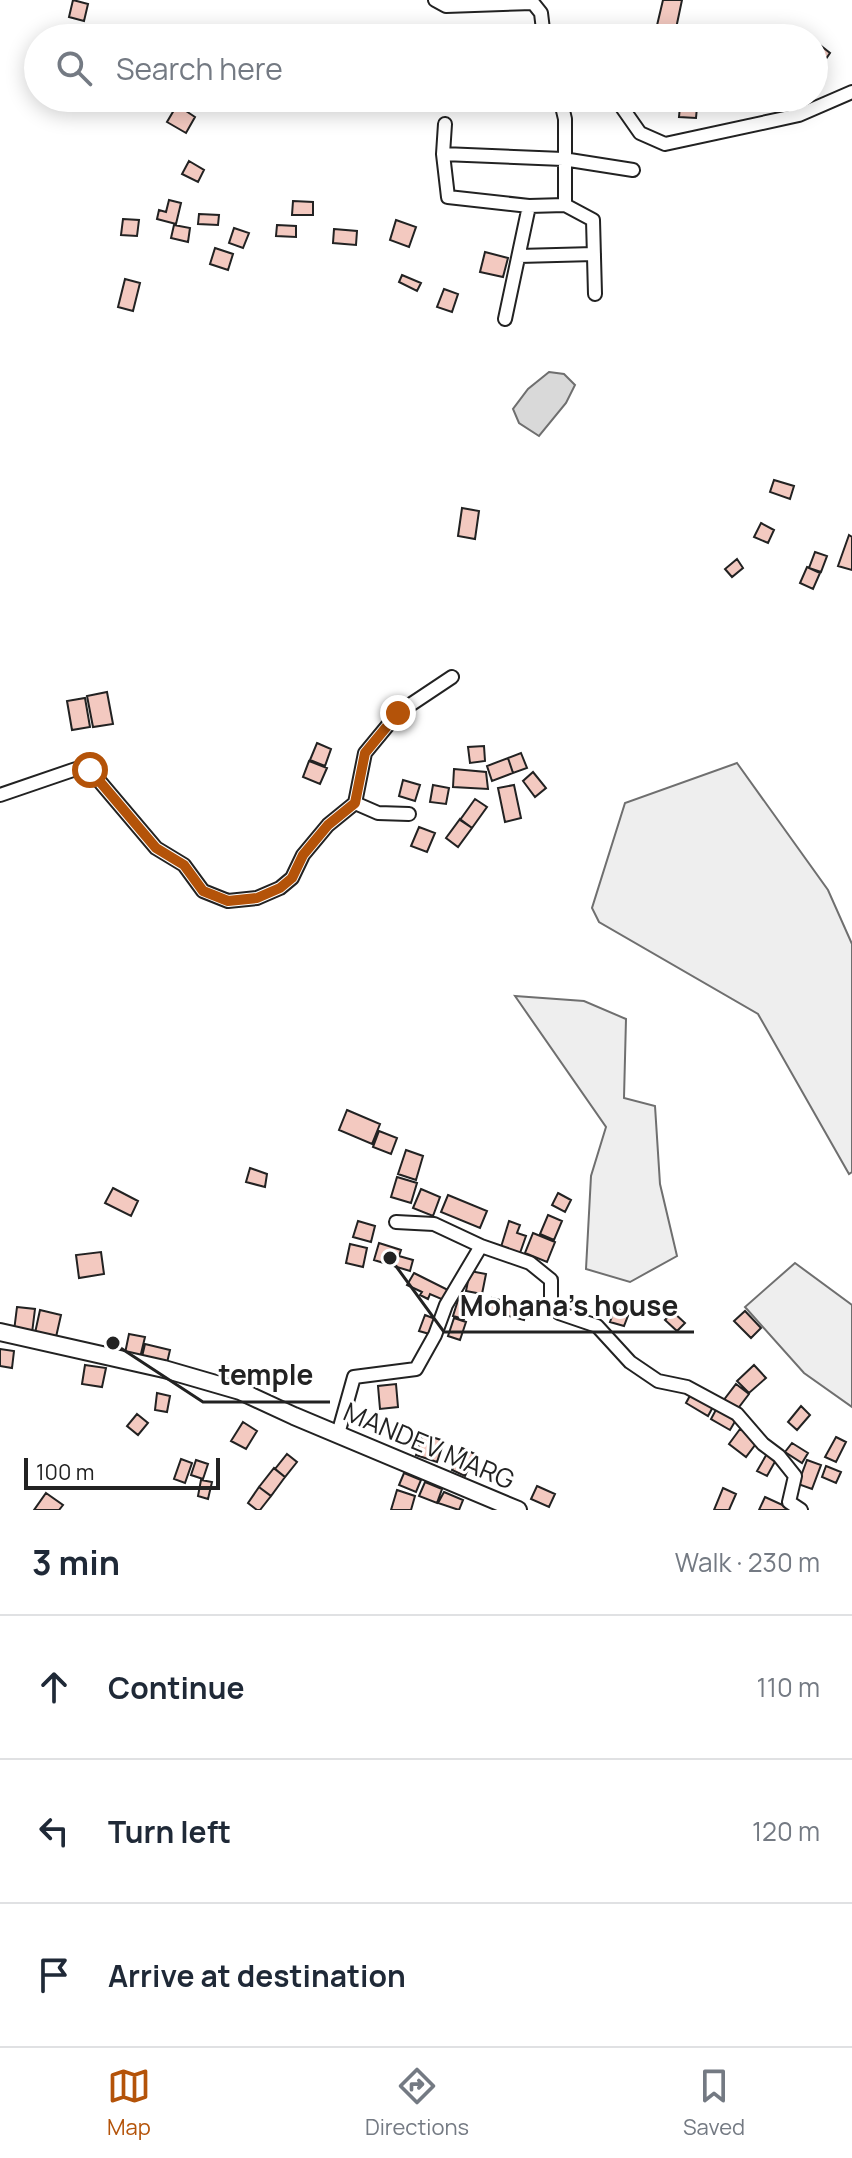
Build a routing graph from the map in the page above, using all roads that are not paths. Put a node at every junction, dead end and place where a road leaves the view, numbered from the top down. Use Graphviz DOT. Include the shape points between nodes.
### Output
graph roads {
  1 [pos="435,0"];
  2 [pos="542,24"];
  3 [pos="852,92"];
  4 [pos="828,102"];
  5 [pos="563,112"];
  6 [pos="625,112"];
  7 [pos="806,112"];
  8 [pos="445,124"];
  9 [pos="443,154"];
  10 [pos="563,159"];
  11 [pos="633,170"];
  12 [pos="565,205"];
  13 [pos="529,206"];
  14 [pos="594,254"];
  15 [pos="519,256"];
  16 [pos="595,294"];
  17 [pos="505,319"];
  18 [pos="452,677"];
  19 [pos="0,795"];
  20 [pos="355,803"];
  21 [pos="409,814"];
  22 [pos="396,1222"];
  23 [pos="481,1246"];
  24 [pos="0,1332"];
  25 [pos="338,1434"];
  26 [pos="518,1510"];
  27 [pos="801,1510"];
  1 -- 2 [label="street" via="446,6 533,3"];
  3 -- 4 [label="street"];
  5 -- 10 [label="street"];
  6 -- 7 [label="street" via="640,133 665,144"];
  8 -- 9 [label="street"];
  9 -- 10 [label="street"];
  9 -- 13 [label="street" via="448,197"];
  10 -- 11 [label="street"];
  10 -- 12 [label="street"];
  12 -- 13 [label="street"];
  12 -- 14 [label="street" via="593,220"];
  13 -- 15 [label="street"];
  14 -- 15 [label="street"];
  14 -- 16 [label="street"];
  15 -- 17 [label="street"];
  18 -- 20 [label="street" via="398,713 365,753"];
  19 -- 20 [label="street" via="76,769 90,770 156,848 184,865 203,891 228,901 257,898 280,888 328,825"];
  20 -- 21 [label="street" via="378,813"];
  22 -- 23 [label="street" via="434,1224"];
  23 -- 25 [label="street" via="416,1369 354,1377"];
  23 -- 27 [label="street" via="530,1263 551,1280 551,1300 559,1313 597,1326 630,1362 658,1381 687,1387 737,1414 795,1476 789,1502"];
  24 -- 25 [label="main road, MANDEV MARG" via="240,1391"];
  25 -- 26 [label="main road, MANDEV MARG"];
}
